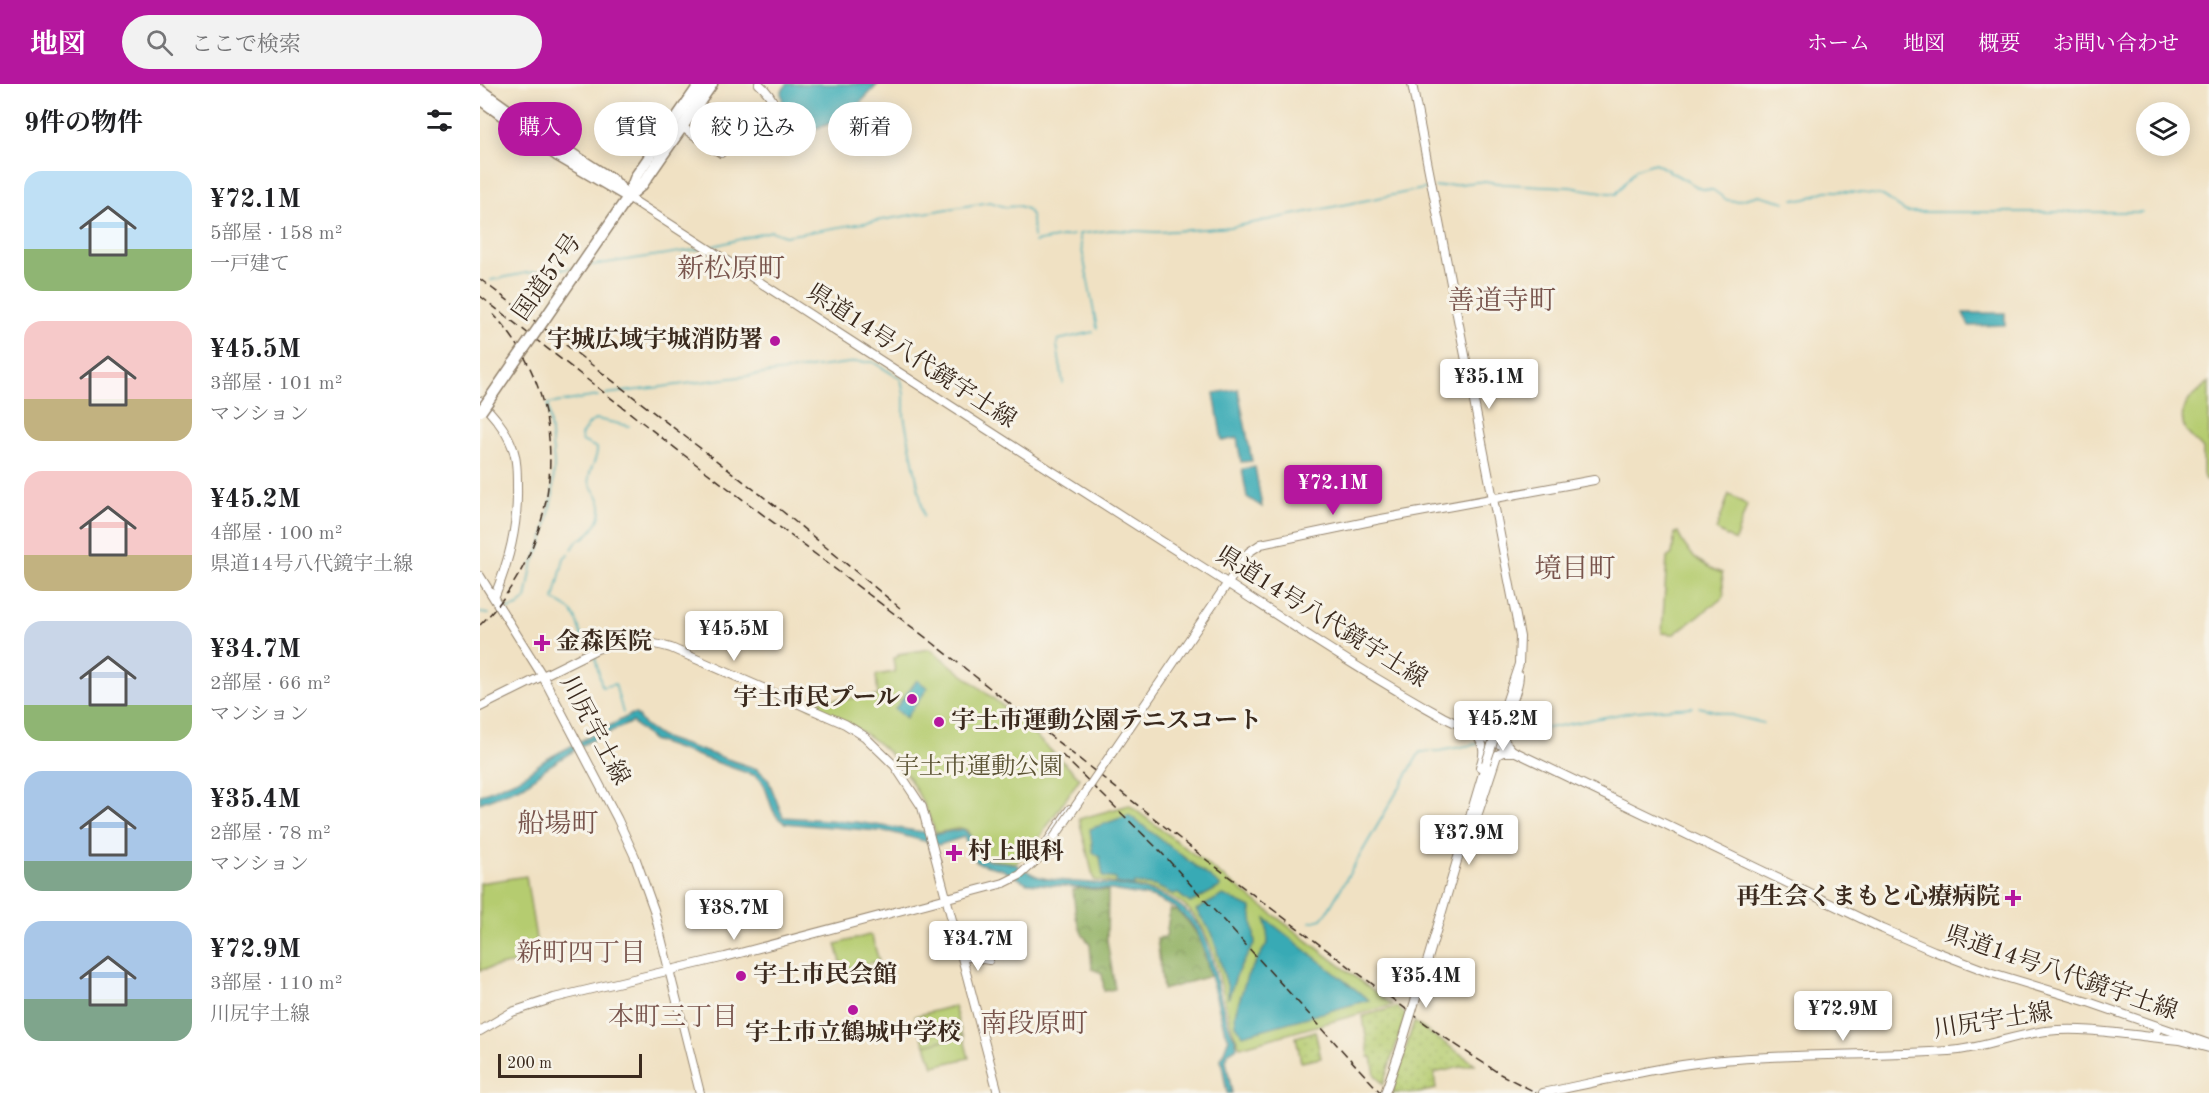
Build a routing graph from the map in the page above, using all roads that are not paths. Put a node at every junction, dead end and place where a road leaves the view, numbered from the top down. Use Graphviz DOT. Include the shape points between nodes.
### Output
graph roads {
  1 [pos="700,84"];
  2 [pos="712,84"];
  3 [pos="759,84"];
  4 [pos="1412,84"];
  5 [pos="480,90"];
  6 [pos="480,99"];
  7 [pos="774,102"];
  8 [pos="682,128"];
  9 [pos="690,133"];
  10 [pos="628,197"];
  11 [pos="482,406"];
  12 [pos="1594,480"];
  13 [pos="1494,499"];
  14 [pos="480,576"];
  15 [pos="1227,583"];
  16 [pos="494,598"];
  17 [pos="542,675"];
  18 [pos="480,707"];
  19 [pos="1500,731"];
  20 [pos="1475,733"];
  21 [pos="1515,752"];
  22 [pos="1085,788"];
  23 [pos="1464,836"];
  24 [pos="1460,849"];
  25 [pos="1033,864"];
  26 [pos="947,900"];
  27 [pos="962,957"];
  28 [pos="989,960"];
  29 [pos="670,971"];
  30 [pos="2158,1028"];
  31 [pos="480,1031"];
  32 [pos="2150,1037"];
  33 [pos="2209,1046"];
  34 [pos="700,1093"];
  35 [pos="998,1093"];
  36 [pos="1385,1093"];
  37 [pos="1543,1093"];
  1 -- 10 [label="highway" via="636,176"];
  2 -- 8 [label="highway"];
  3 -- 7 [label="street"];
  4 -- 13 [label="street"];
  5 -- 10 [label="highway" via="614,181"];
  6 -- 10 [label="highway" via="558,156"];
  8 -- 9 [label="street"];
  8 -- 10 [label="highway" via="642,185"];
  10 -- 11 [label="highway, 国道57号, bridge"];
  10 -- 15 [label="main road, 県道14号八代鏡宇土線"];
  11 -- 16 [label="street" via="498,420 513,448 516,465 517,521"];
  12 -- 13 [label="street"];
  13 -- 15 [label="street" via="1260,544 1249,552"];
  13 -- 19 [label="street" via="1520,637 1519,664"];
  14 -- 16 [label="street, 川尻宇土線"];
  15 -- 20 [label="main road, 県道14号八代鏡宇土線" via="1382,683"];
  15 -- 25 [label="street, bridge"];
  16 -- 17 [label="street, 川尻宇土線"];
  17 -- 18 [label="street"];
  17 -- 26 [label="street" via="612,643 654,643 844,724 879,749 922,807"];
  17 -- 29 [label="street, 川尻宇土線" via="635,856"];
  19 -- 21 [label="street"];
  19 -- 23 [label="street, bridge"];
  20 -- 21 [label="main road, 県道14号八代鏡宇土線"];
  20 -- 23 [label="street" via="1485,750 1467,809"];
  21 -- 24 [label="street" via="1497,755 1468,844"];
  21 -- 30 [label="main road, 県道14号八代鏡宇土線" via="1934,951"];
  22 -- 25 [label="street"];
  23 -- 24 [label="street"];
  24 -- 36 [label="street, bridge"];
  25 -- 26 [label="street, bridge" via="1005,883"];
  26 -- 27 [label="street"];
  26 -- 29 [label="street"];
  27 -- 28 [label="street"];
  27 -- 35 [label="street"];
  29 -- 31 [label="street" via="554,998 512,1012"];
  29 -- 34 [label="street, 川尻宇土線"];
  30 -- 32 [label="street"];
  30 -- 33 [label="main road, 県道14号八代鏡宇土線"];
  32 -- 33 [label="street, 川尻宇土線"];
  32 -- 37 [label="street, 川尻宇土線" via="2056,1030 1950,1051 1710,1061"];
}
